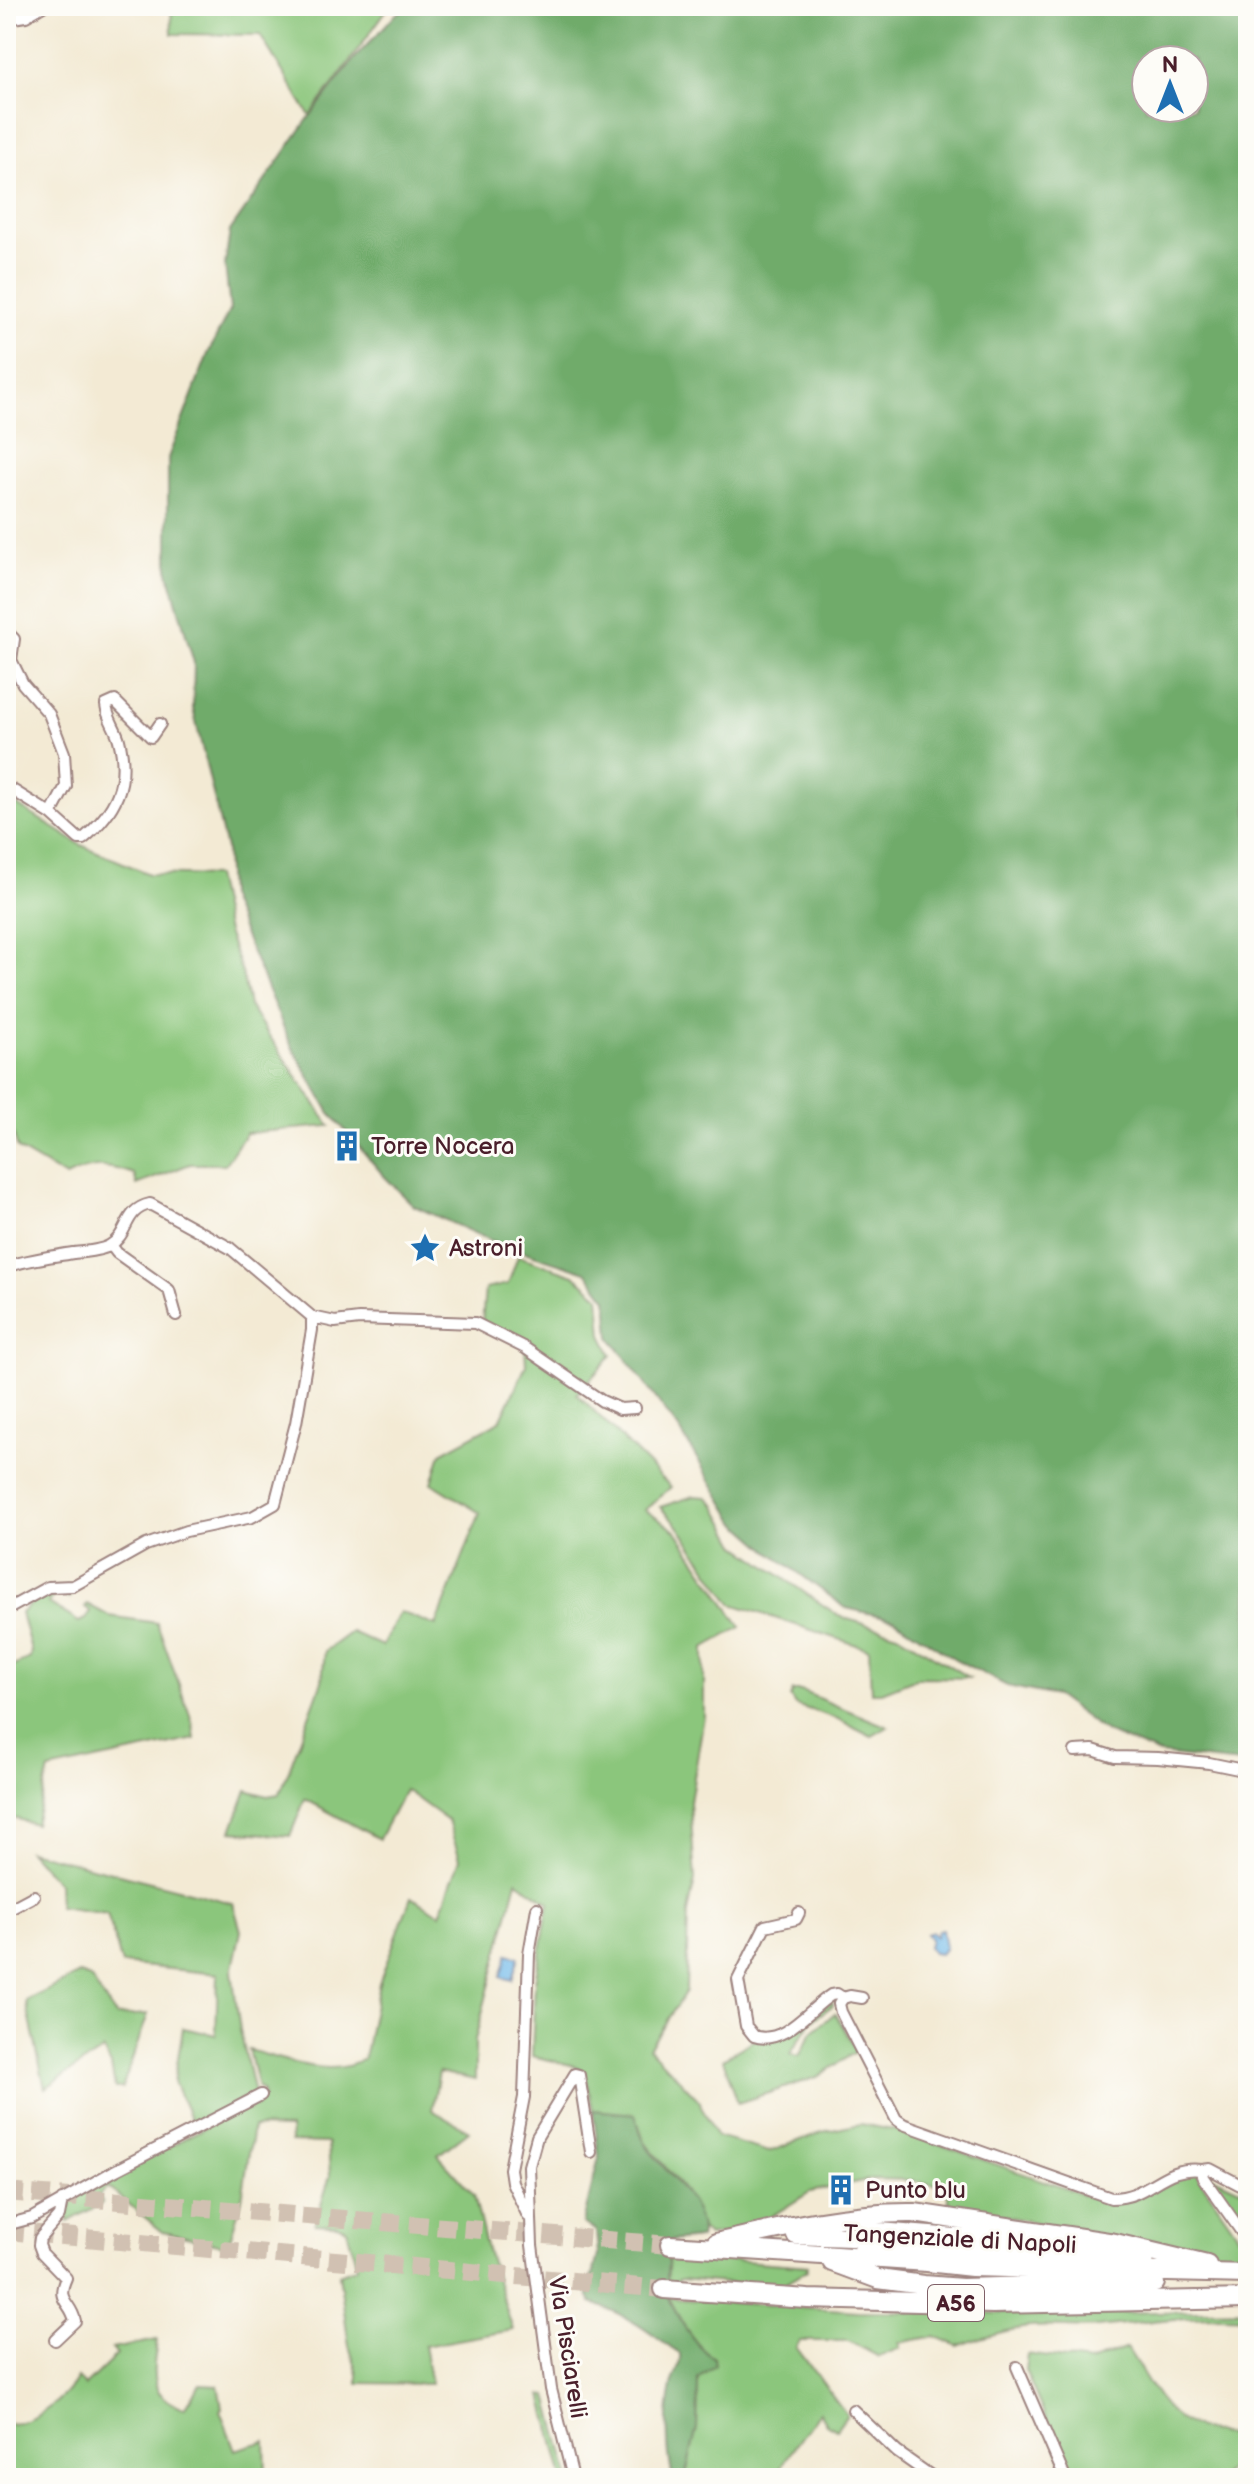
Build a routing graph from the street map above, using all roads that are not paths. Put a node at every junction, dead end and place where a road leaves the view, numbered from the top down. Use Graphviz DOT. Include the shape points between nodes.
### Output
graph roads {
  1 [pos="43,6"];
  2 [pos="6,19"];
  3 [pos="6,631"];
  4 [pos="160,724"];
  5 [pos="6,786"];
  6 [pos="51,814"];
  7 [pos="111,1245"];
  8 [pos="6,1267"];
  9 [pos="176,1315"];
  10 [pos="312,1317"];
  11 [pos="635,1408"];
  12 [pos="6,1610"];
  13 [pos="1075,1751"];
  14 [pos="1248,1771"];
  15 [pos="34,1896"];
  16 [pos="537,1908"];
  17 [pos="6,1911"];
  18 [pos="799,1913"];
  19 [pos="843,1998"];
  20 [pos="862,1998"];
  21 [pos="261,2095"];
  22 [pos="591,2152"];
  23 [pos="1202,2170"];
  24 [pos="1248,2189"];
  25 [pos="62,2200"];
  26 [pos="530,2222"];
  27 [pos="826,2222"];
  28 [pos="6,2225"];
  29 [pos="799,2226"];
  30 [pos="777,2229"];
  31 [pos="736,2238"];
  32 [pos="1248,2241"];
  33 [pos="670,2245"];
  34 [pos="699,2247"];
  35 [pos="813,2255"];
  36 [pos="1160,2256"];
  37 [pos="1224,2271"];
  38 [pos="664,2289"];
  39 [pos="1248,2299"];
  40 [pos="55,2340"];
  41 [pos="1017,2367"];
  42 [pos="853,2410"];
  43 [pos="573,2478"];
  44 [pos="934,2478"];
  45 [pos="1065,2478"];
  1 -- 2 [label="street"];
  3 -- 6 [label="street" via="14,639 11,660 49,714 64,753 66,786"];
  4 -- 6 [label="street" via="151,737 115,701 106,705 119,739 122,790 83,839"];
  5 -- 6 [label="street"];
  7 -- 8 [label="street"];
  7 -- 9 [label="street" via="169,1290"];
  7 -- 10 [label="street" via="133,1211 150,1204 230,1248"];
  10 -- 11 [label="street" via="335,1322 475,1323 525,1348 602,1401 620,1409"];
  10 -- 12 [label="street" via="296,1423 275,1504 252,1517 146,1545 73,1586 48,1587"];
  13 -- 14 [label="street"];
  15 -- 17 [label="street"];
  16 -- 26 [label="street" via="529,1954 526,2086 510,2169"];
  18 -- 19 [label="street" via="796,1919 765,1926 742,1969 738,1980 746,2026 754,2036 772,2037 831,1995"];
  19 -- 20 [label="street"];
  19 -- 23 [label="street" via="841,2012 903,2124 1111,2198 1137,2194 1179,2169"];
  21 -- 25 [label="street"];
  22 -- 26 [label="street" via="575,2074 531,2152"];
  23 -- 24 [label="street"];
  23 -- 32 [label="street"];
  25 -- 28 [label="street" via="32,2218"];
  25 -- 40 [label="street" via="59,2216 39,2245 66,2278 61,2297 75,2317"];
  26 -- 43 [label="street, Via Pisciarelli" via="551,2389"];
  27 -- 29 [label="highway"];
  27 -- 36 [label="highway" via="911,2219"];
  27 -- 36 [label="highway" via="914,2213 1051,2232"];
  29 -- 30 [label="highway"];
  29 -- 36 [label="highway" via="930,2227"];
  30 -- 31 [label="highway"];
  30 -- 36 [label="highway" via="929,2235"];
  31 -- 34 [label="highway"];
  31 -- 36 [label="highway" via="875,2238"];
  31 -- 37 [label="highway" via="979,2261"];
  33 -- 34 [label="highway, Tangenziale di Napoli / A56"];
  34 -- 35 [label="highway, Tangenziale di Napoli / A56"];
  35 -- 37 [label="highway, Tangenziale di Napoli / A56" via="972,2267"];
  35 -- 37 [label="highway" via="947,2273"];
  35 -- 37 [label="highway" via="878,2279 962,2288 1186,2282"];
  36 -- 37 [label="highway"];
  38 -- 39 [label="highway, A56" via="993,2304"];
  41 -- 45 [label="street"];
  42 -- 44 [label="street"];
}
